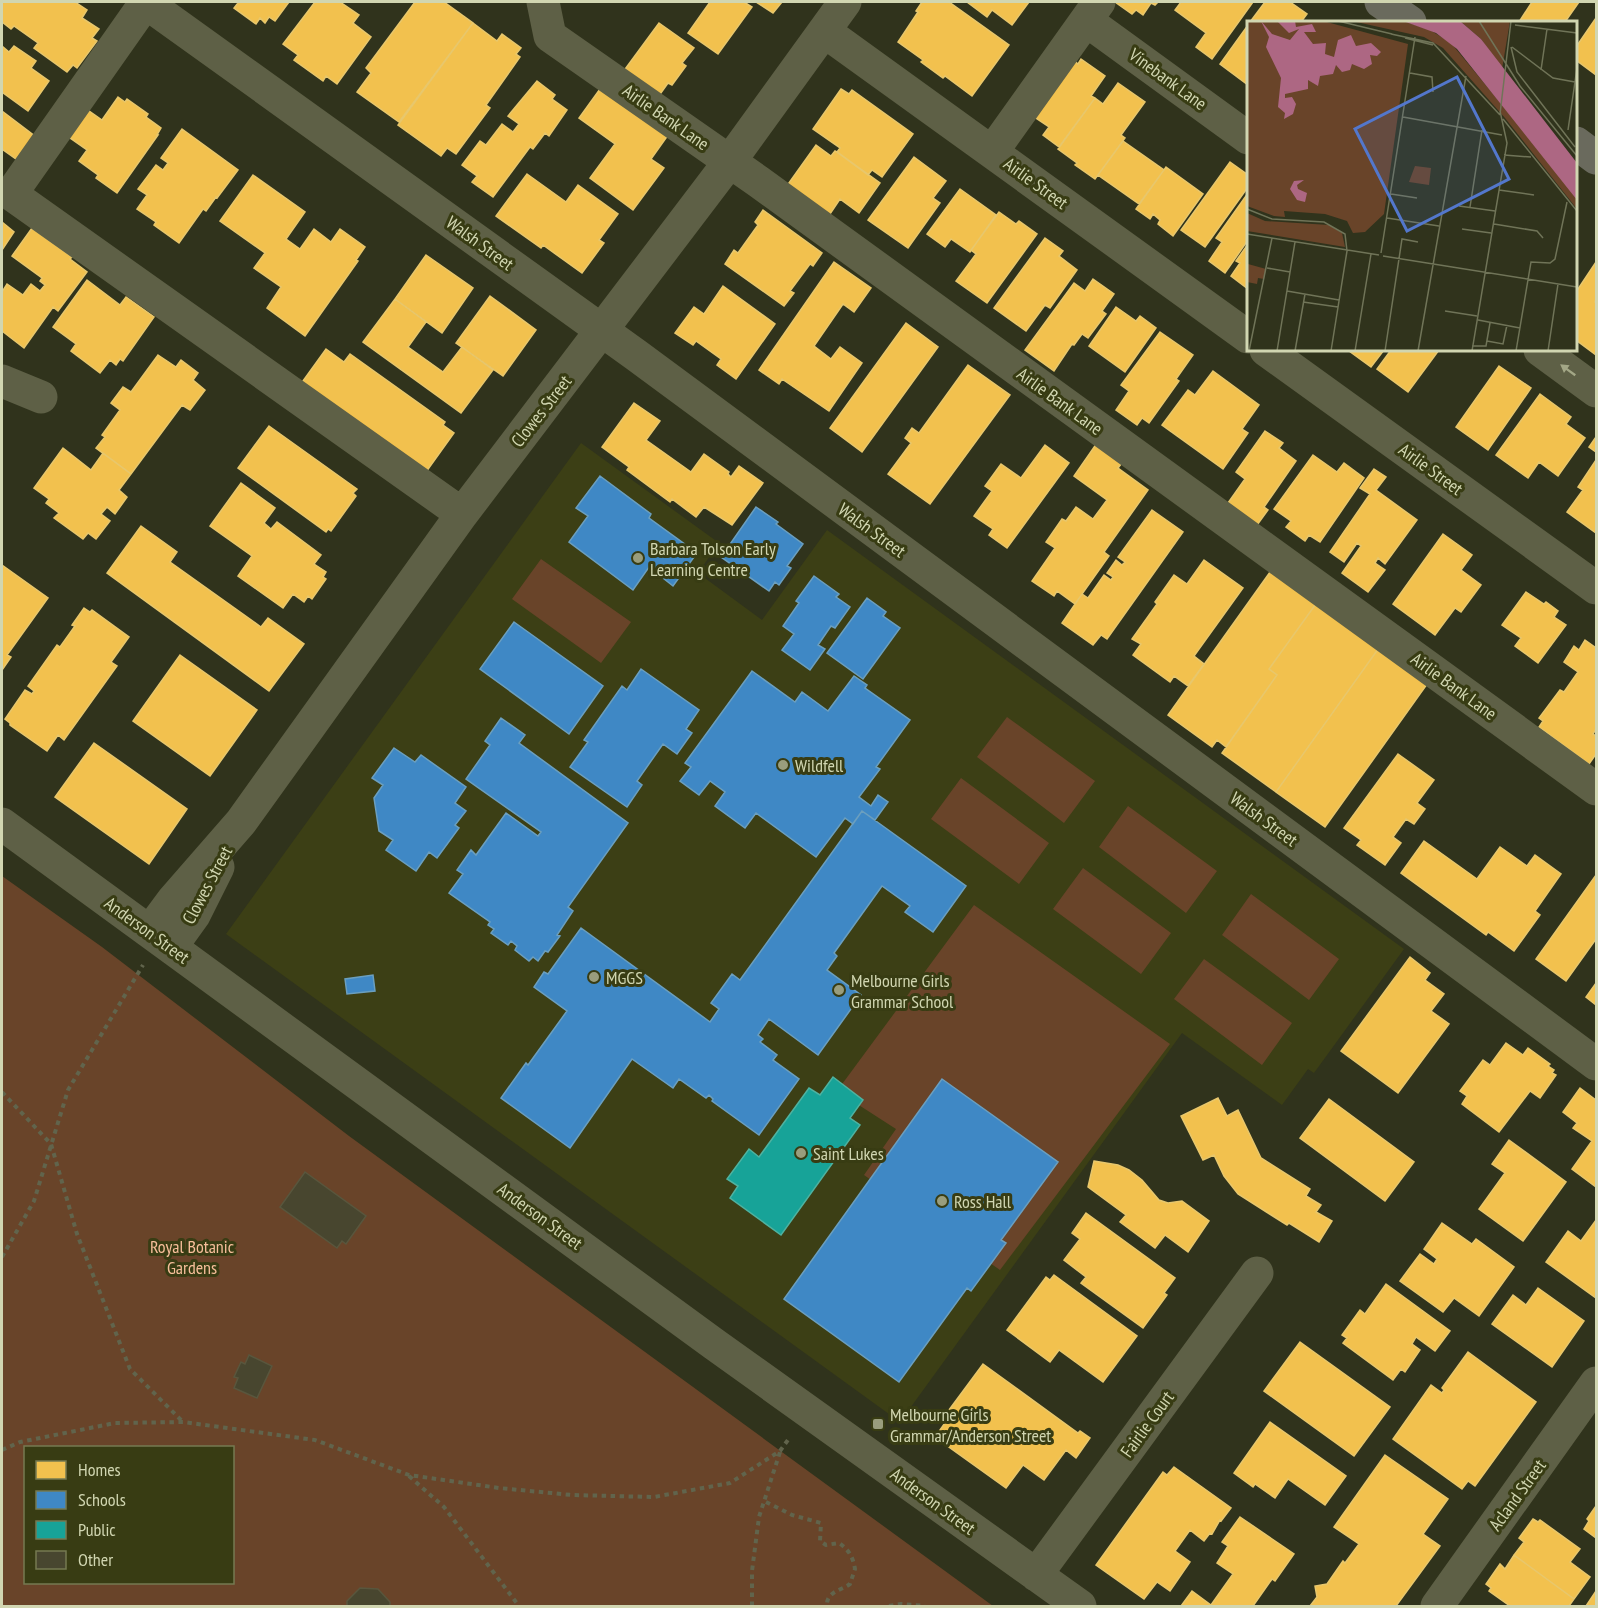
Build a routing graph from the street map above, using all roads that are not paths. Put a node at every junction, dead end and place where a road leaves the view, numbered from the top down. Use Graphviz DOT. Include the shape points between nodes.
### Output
graph roads {
  1 [pos="145,2"];
  2 [pos="543,2"];
  3 [pos="845,2"];
  4 [pos="1381,2"];
  5 [pos="1093,11"];
  6 [pos="1409,21"];
  7 [pos="824,31"];
  8 [pos="1247,137"];
  9 [pos="1577,144"];
  10 [pos="992,152"];
  11 [pos="1596,158"];
  12 [pos="730,161"];
  13 [pos="602,331"];
  14 [pos="1247,336"];
  15 [pos="1267,351"];
  16 [pos="1541,351"];
  17 [pos="2,381"];
  18 [pos="1596,391"];
  19 [pos="41,397"];
  20 [pos="462,514"];
  21 [pos="1596,588"];
  22 [pos="1596,789"];
  23 [pos="2,824"];
  24 [pos="160,939"];
  25 [pos="1596,1064"];
  26 [pos="1257,1273"];
  27 [pos="1596,1383"];
  28 [pos="1036,1575"];
  29 [pos="1080,1606"];
  30 [pos="1437,1606"];
  1 -- 13 [label="street, Walsh Street"];
  1 -- 20 [label="street" via="11,194"];
  2 -- 12 [label="street, Airlie Bank Lane" via="550,36"];
  3 -- 7 [label="street, Clowes Street"];
  4 -- 6 [label="highway"];
  5 -- 8 [label="street, Vinebank Lane"];
  5 -- 10 [label="street"];
  7 -- 10 [label="street, Airlie Street"];
  7 -- 12 [label="street, Clowes Street"];
  9 -- 11 [label="highway"];
  10 -- 14 [label="street, Airlie Street"];
  12 -- 13 [label="street, Clowes Street"];
  12 -- 22 [label="street, Airlie Bank Lane"];
  13 -- 20 [label="street, Clowes Street"];
  13 -- 25 [label="street, Walsh Street"];
  15 -- 21 [label="street, Airlie Street"];
  18 -- 16 [label="street, one-way"];
  17 -- 19 [label="street"];
  20 -- 24 [label="street, Clowes Street" via="241,822 194,915"];
  23 -- 24 [label="street, Anderson Street"];
  24 -- 28 [label="street, Anderson Street"];
  26 -- 28 [label="street, Fairlie Court"];
  27 -- 30 [label="street, Acland Street"];
  28 -- 29 [label="street, Anderson Street"];
}
